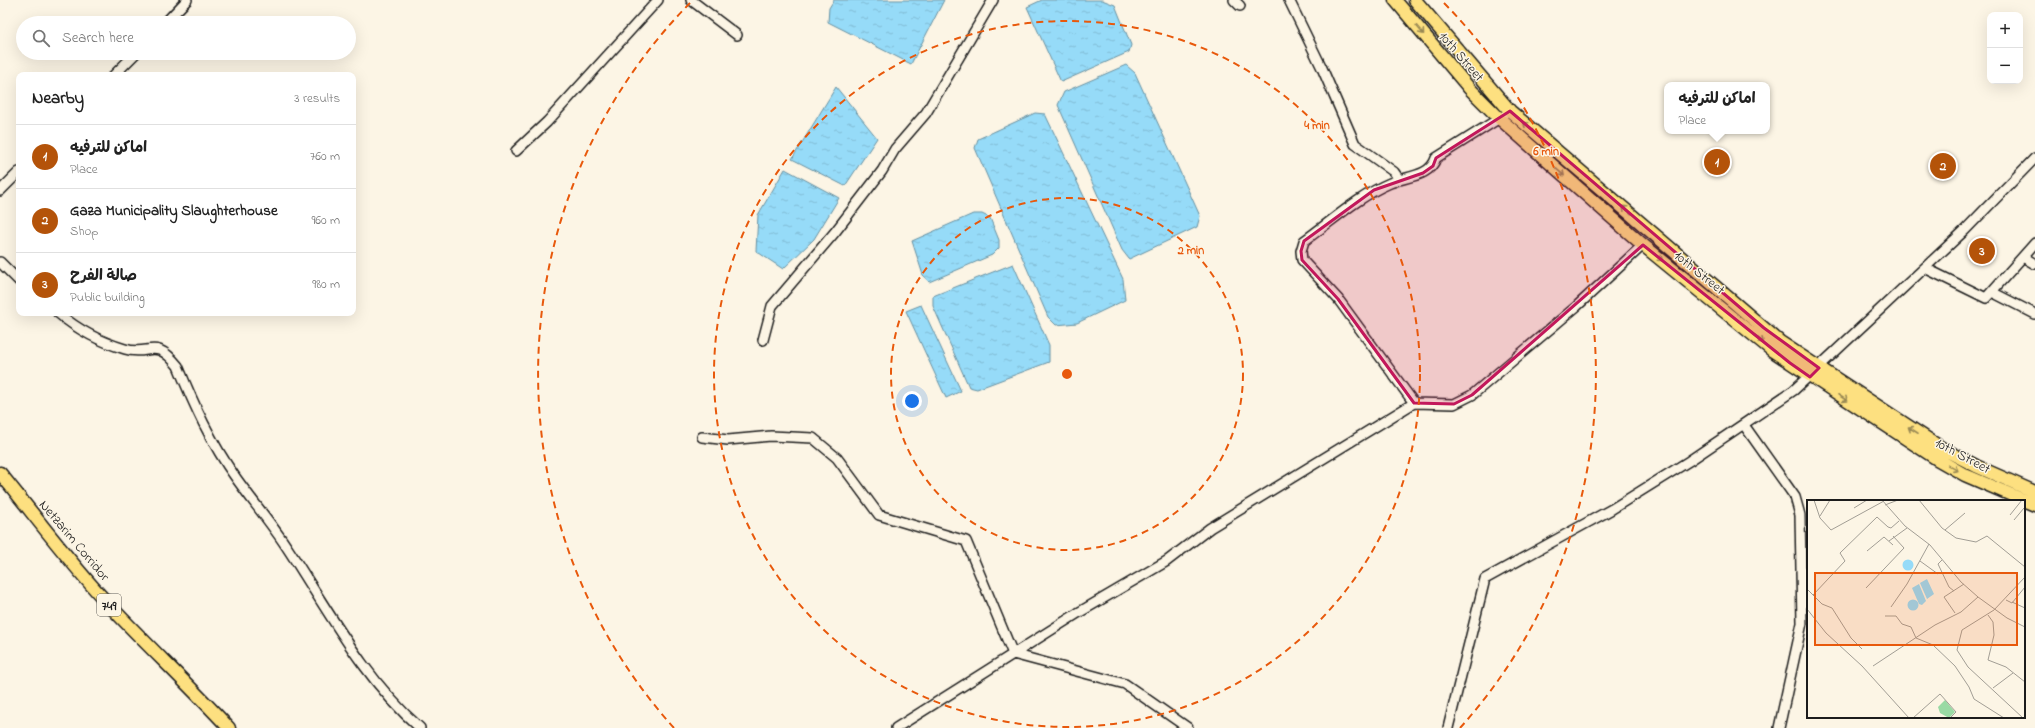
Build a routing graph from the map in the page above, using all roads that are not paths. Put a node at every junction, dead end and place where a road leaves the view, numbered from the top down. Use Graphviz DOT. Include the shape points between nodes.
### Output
graph roads {
  1 [pos="187,0"];
  2 [pos="658,0"];
  3 [pos="691,0"];
  4 [pos="993,0"];
  5 [pos="1289,0"];
  6 [pos="1395,0"];
  7 [pos="1415,0"];
  8 [pos="172,16"];
  9 [pos="737,35"];
  10 [pos="129,60"];
  11 [pos="117,72"];
  12 [pos="1510,110"];
  13 [pos="1499,118"];
  14 [pos="516,152"];
  15 [pos="2035,158"];
  16 [pos="16,175"];
  17 [pos="1399,179"];
  18 [pos="0,191"];
  19 [pos="2035,243"];
  20 [pos="1643,246"];
  21 [pos="2023,257"];
  22 [pos="0,262"];
  23 [pos="2035,264"];
  24 [pos="1925,268"];
  25 [pos="16,278"];
  26 [pos="1992,292"];
  27 [pos="2035,314"];
  28 [pos="62,316"];
  29 [pos="763,340"];
  30 [pos="1814,373"];
  31 [pos="1414,403"];
  32 [pos="1744,425"];
  33 [pos="702,437"];
  34 [pos="0,473"];
  35 [pos="2035,492"];
  36 [pos="2023,500"];
  37 [pos="2025,501"];
  38 [pos="2035,505"];
  39 [pos="1013,654"];
  40 [pos="229,728"];
  41 [pos="420,728"];
  42 [pos="896,728"];
  43 [pos="1188,728"];
  44 [pos="1448,728"];
  45 [pos="1779,728"];
  1 -- 8 [label="street"];
  2 -- 14 [label="street" via="547,122"];
  3 -- 9 [label="street"];
  4 -- 29 [label="street" via="926,113 895,149 835,232 772,306"];
  5 -- 17 [label="street" via="1355,144 1394,172"];
  6 -- 13 [label="main road, 10th Street, one-way" via="1469,88"];
  7 -- 12 [label="main road, 10th Street"];
  10 -- 11 [label="street"];
  12 -- 13 [label="street"];
  30 -- 12 [label="main road, 10th Street, one-way"];
  13 -- 17 [label="street" via="1436,158 1433,166 1423,173"];
  13 -- 20 [label="main road, 10th Street, one-way"];
  15 -- 24 [label="street"];
  16 -- 18 [label="street"];
  17 -- 31 [label="street" via="1374,190 1304,241 1301,251 1302,260 1338,299"];
  19 -- 21 [label="street"];
  20 -- 30 [label="main road, 10th Street, one-way" via="1773,351"];
  20 -- 31 [label="street" via="1578,306 1472,395 1454,404"];
  21 -- 23 [label="street"];
  21 -- 26 [label="street"];
  22 -- 25 [label="street"];
  24 -- 26 [label="street" via="1986,298"];
  24 -- 30 [label="street"];
  26 -- 27 [label="street"];
  28 -- 41 [label="street" via="90,335 124,349 160,350 172,358 178,366 206,430 235,477 287,548 360,660 405,715"];
  30 -- 32 [label="street"];
  35 -- 30 [label="main road, 10th Street, one-way" via="1943,449"];
  30 -- 36 [label="main road, 10th Street, one-way" via="1937,459 1965,475"];
  31 -- 39 [label="street" via="1210,528 1167,561"];
  32 -- 44 [label="street" via="1612,509 1485,579"];
  32 -- 45 [label="street" via="1795,497 1800,515 1802,623"];
  33 -- 39 [label="street" via="728,440 771,436 813,438 837,458 879,515 966,541"];
  34 -- 40 [label="main road, Netzarim Corridor / 749" via="112,608"];
  37 -- 38 [label="main road, 10th Street, one-way"];
  39 -- 42 [label="street"];
  39 -- 43 [label="street" via="1126,684"];
}
